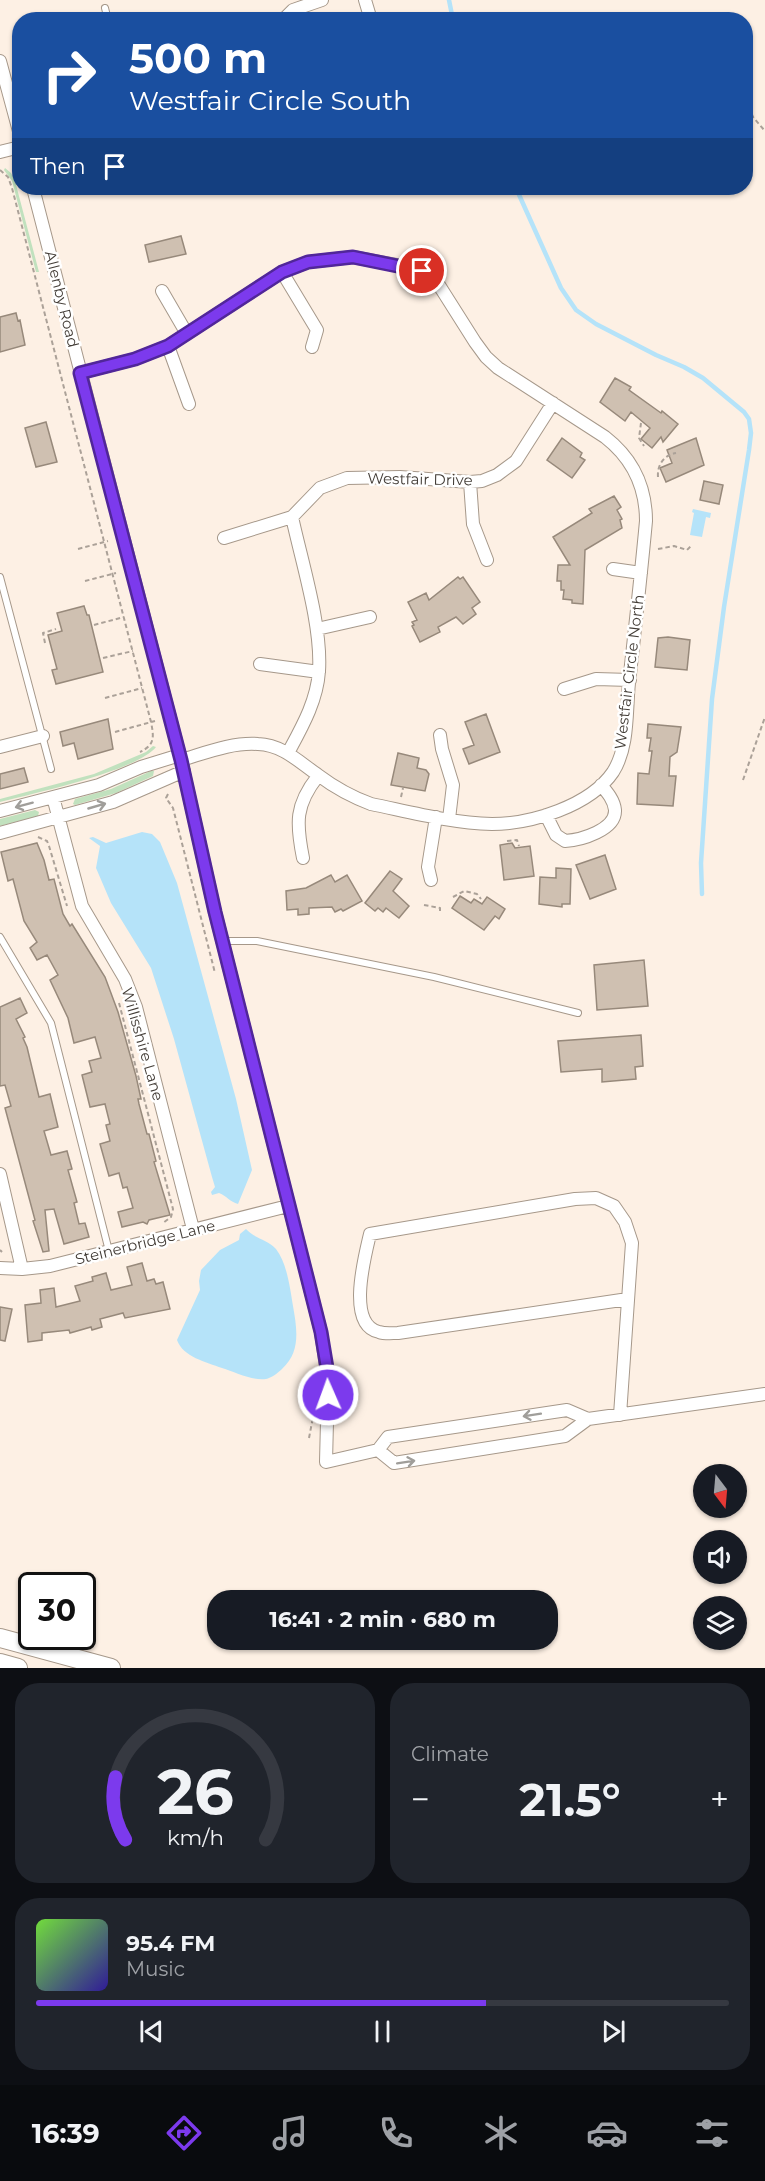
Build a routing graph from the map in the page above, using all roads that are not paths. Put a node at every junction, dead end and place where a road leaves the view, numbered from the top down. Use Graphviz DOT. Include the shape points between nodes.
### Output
graph roads {
  1 [pos="322,0"];
  2 [pos="105,8"];
  3 [pos="106,12"];
  4 [pos="291,12"];
  5 [pos="0,61"];
  6 [pos="12,105"];
  7 [pos="35,195"];
  8 [pos="282,272"];
  9 [pos="162,291"];
  10 [pos="187,334"];
  11 [pos="168,346"];
  12 [pos="312,347"];
  13 [pos="80,373"];
  14 [pos="554,403"];
  15 [pos="189,404"];
  16 [pos="470,482"];
  17 [pos="292,517"];
  18 [pos="224,538"];
  19 [pos="487,560"];
  20 [pos="613,569"];
  21 [pos="641,573"];
  22 [pos="0,577"];
  23 [pos="370,617"];
  24 [pos="317,629"];
  25 [pos="260,664"];
  26 [pos="319,672"];
  27 [pos="630,680"];
  28 [pos="564,688"];
  29 [pos="440,735"];
  30 [pos="43,736"];
  31 [pos="0,747"];
  32 [pos="288,753"];
  33 [pos="182,762"];
  34 [pos="51,769"];
  35 [pos="318,776"];
  36 [pos="601,785"];
  37 [pos="52,797"];
  38 [pos="0,811"];
  39 [pos="546,815"];
  40 [pos="436,817"];
  41 [pos="58,818"];
  42 [pos="449,819"];
  43 [pos="0,833"];
  44 [pos="303,858"];
  45 [pos="431,880"];
  46 [pos="0,937"];
  47 [pos="223,941"];
  48 [pos="578,1013"];
  49 [pos="0,1174"];
  50 [pos="288,1206"];
  51 [pos="193,1229"];
  52 [pos="109,1251"];
  53 [pos="0,1268"];
  54 [pos="22,1269"];
  55 [pos="628,1299"];
  56 [pos="765,1394"];
  57 [pos="620,1415"];
  58 [pos="588,1419"];
  59 [pos="378,1450"];
  60 [pos="0,1638"];
  61 [pos="0,1664"];
  62 [pos="18,1668"];
  63 [pos="111,1668"];
  1 -- 4 [label="street"];
  2 -- 3 [label="lane"];
  5 -- 6 [label="street"];
  7 -- 13 [label="street, Allenby Road"];
  8 -- 10 [label="street, Westfair Circle North"];
  8 -- 12 [label="street" via="317,330"];
  8 -- 14 [label="street, Westfair Circle North" via="308,262 353,257 422,271 444,290 486,357"];
  9 -- 10 [label="street"];
  10 -- 11 [label="street, Westfair Circle North"];
  11 -- 13 [label="street, Westfair Circle North"];
  11 -- 15 [label="street"];
  13 -- 33 [label="street, Allenby Road"];
  14 -- 16 [label="street, Westfair Drive" via="516,461 497,476"];
  14 -- 21 [label="street, Westfair Circle North" via="612,442 633,468 646,509"];
  16 -- 17 [label="street, Westfair Drive" via="347,478 321,488"];
  16 -- 19 [label="street" via="473,524"];
  17 -- 18 [label="street"];
  17 -- 24 [label="street"];
  20 -- 21 [label="street"];
  21 -- 27 [label="street, Westfair Circle North"];
  22 -- 30 [label="lane"];
  23 -- 24 [label="street"];
  24 -- 26 [label="street"];
  25 -- 26 [label="street"];
  26 -- 32 [label="street" via="308,716"];
  27 -- 28 [label="street" via="596,679"];
  27 -- 36 [label="street, Westfair Circle North" via="621,753"];
  29 -- 42 [label="street" via="453,785"];
  30 -- 31 [label="street"];
  30 -- 34 [label="lane"];
  32 -- 33 [label="street, Westfair Circle North" via="246,744"];
  32 -- 35 [label="street, Westfair Circle North"];
  33 -- 37 [label="street" via="141,767 99,785"];
  41 -- 33 [label="street, one-way" via="113,802"];
  33 -- 47 [label="street, Allenby Road"];
  35 -- 40 [label="street, Westfair Circle North" via="371,804"];
  35 -- 44 [label="street" via="304,795 297,816"];
  36 -- 39 [label="street, Westfair Circle North" via="581,800"];
  36 -- 39 [label="street" via="615,808 615,816 603,828 566,841 556,835"];
  37 -- 38 [label="street, one-way"];
  37 -- 41 [label="street, Willisshire Lane"];
  39 -- 42 [label="street, Westfair Circle North" via="494,824"];
  40 -- 42 [label="street, Westfair Circle North"];
  40 -- 45 [label="street" via="429,867"];
  41 -- 43 [label="street"];
  41 -- 51 [label="street, Willisshire Lane" via="82,906 133,1000"];
  46 -- 52 [label="lane" via="51,1023"];
  47 -- 48 [label="lane" via="257,941 368,963"];
  47 -- 50 [label="street, Allenby Road"];
  49 -- 54 [label="street"];
  50 -- 51 [label="street, Steinerbridge Lane"];
  50 -- 59 [label="street, Allenby Road" via="325,1353 326,1462"];
  51 -- 52 [label="street, Steinerbridge Lane"];
  52 -- 54 [label="street, Steinerbridge Lane"];
  53 -- 54 [label="street, Steinerbridge Lane"];
  55 -- 55 [label="street" via="632,1244 625,1222 614,1206 596,1198 370,1234 359,1282 365,1318 378,1332 398,1333"];
  55 -- 57 [label="street"];
  56 -- 57 [label="street"];
  57 -- 58 [label="street"];
  58 -- 59 [label="street, one-way" via="567,1410 388,1437"];
  59 -- 58 [label="street, one-way" via="394,1463 565,1436"];
  60 -- 63 [label="main road"];
  61 -- 62 [label="main road"];
}
